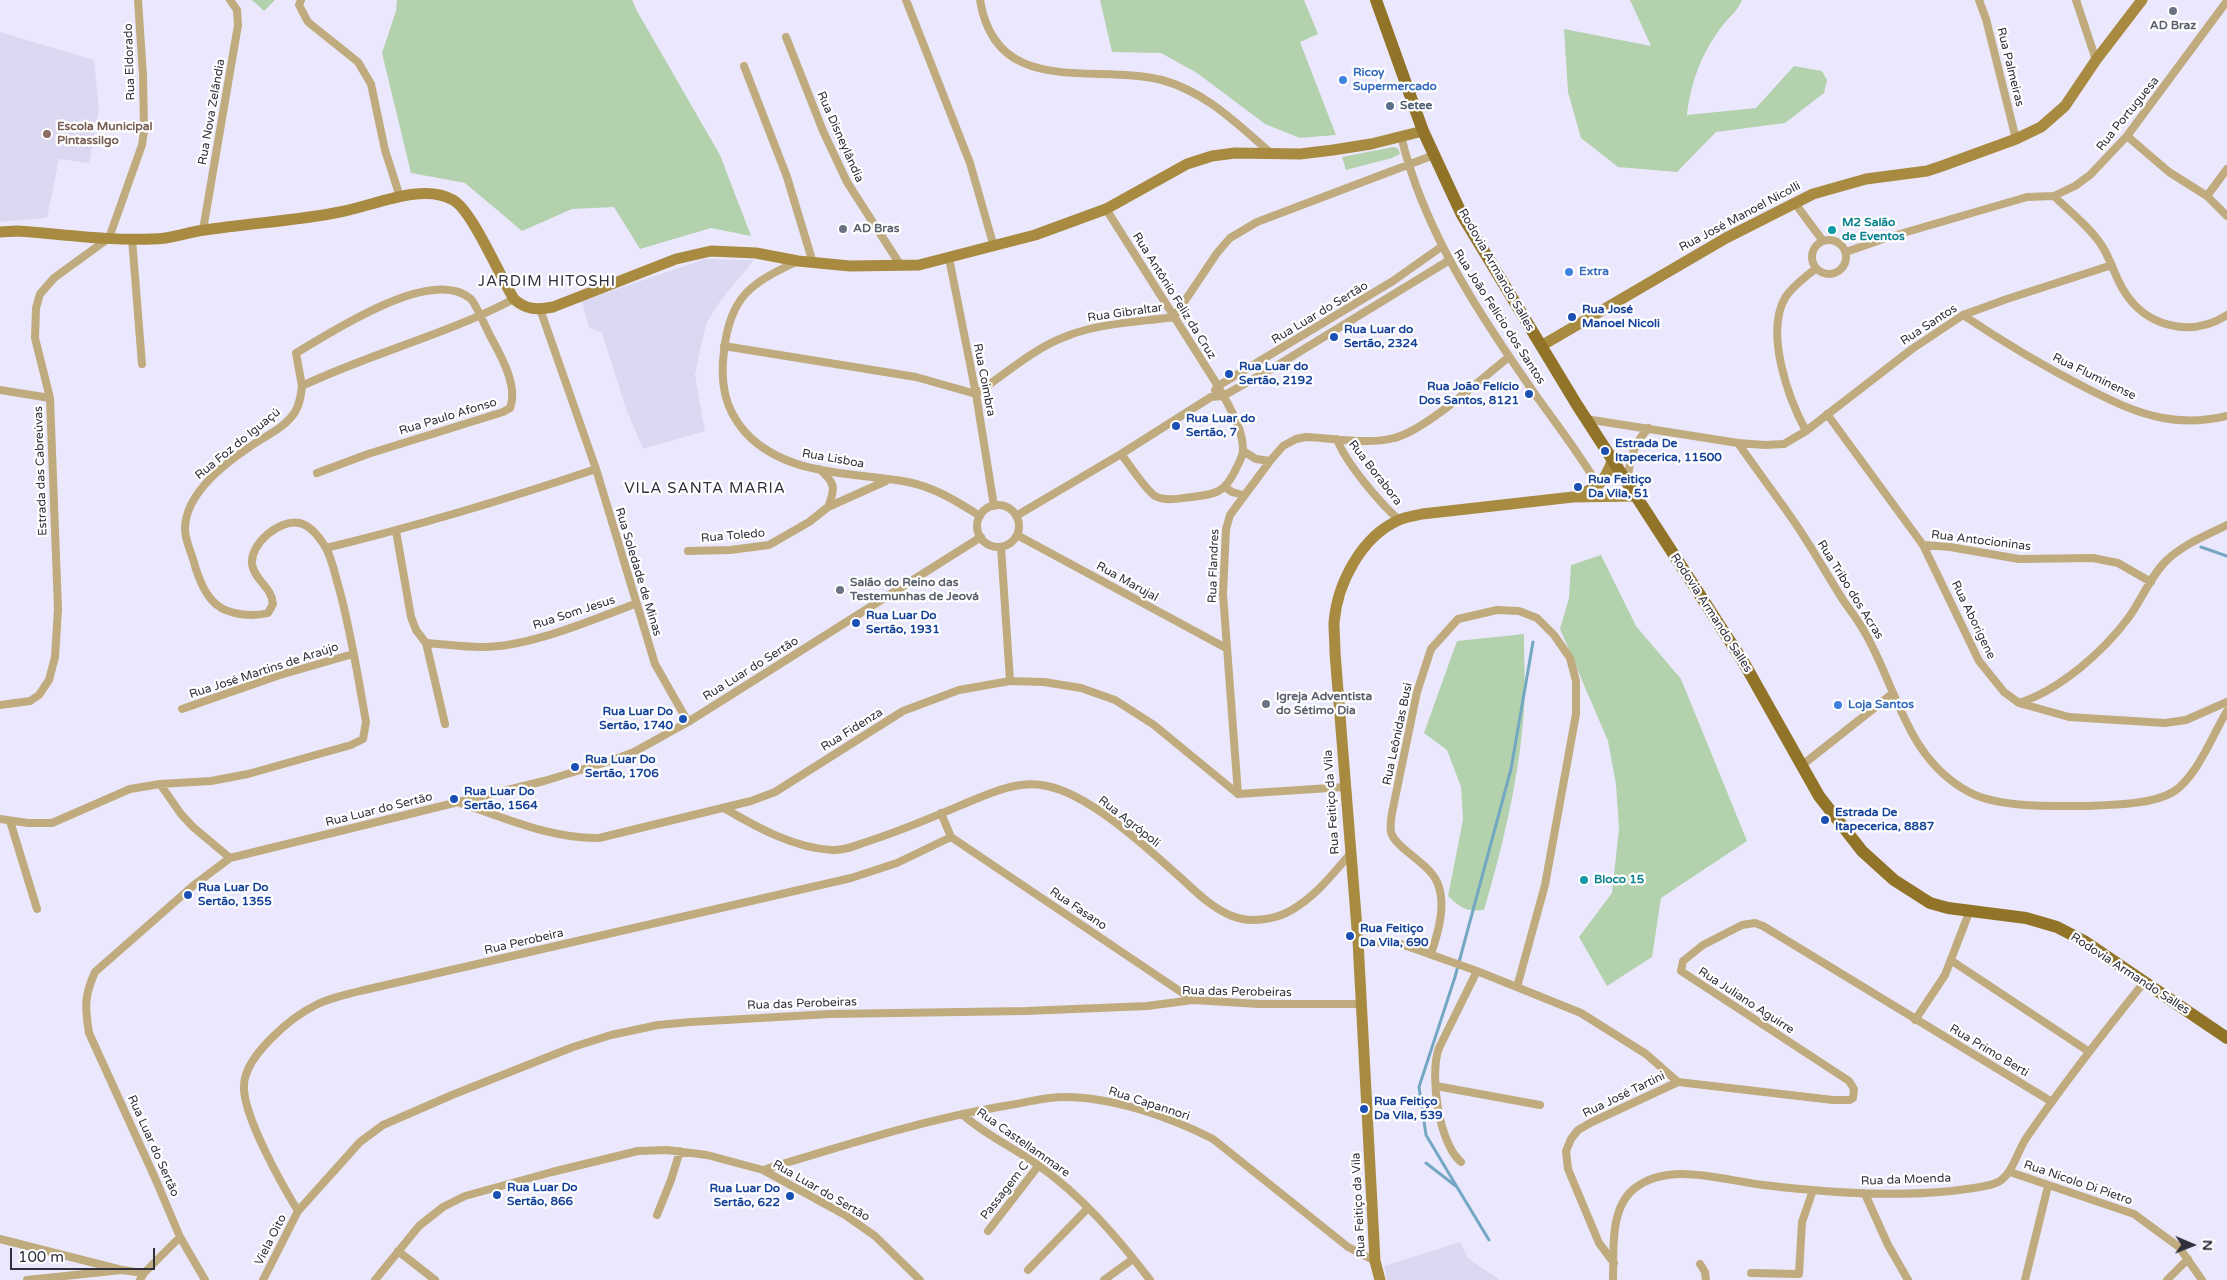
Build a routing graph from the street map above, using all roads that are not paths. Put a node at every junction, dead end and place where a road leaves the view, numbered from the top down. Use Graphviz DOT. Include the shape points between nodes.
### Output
graph roads {
  1 [pos="138,0"];
  2 [pos="230,0"];
  3 [pos="301,0"];
  4 [pos="906,0"];
  5 [pos="980,0"];
  6 [pos="1376,0"];
  7 [pos="1979,0"];
  8 [pos="2076,0"];
  9 [pos="2142,0"];
  10 [pos="2227,1"];
  11 [pos="786,37"];
  12 [pos="2096,60"];
  13 [pos="744,66"];
  14 [pos="1423,130"];
  15 [pos="1401,136"];
  16 [pos="2127,136"];
  17 [pos="2016,139"];
  18 [pos="1272,154"];
  19 [pos="1434,155"];
  20 [pos="1409,165"];
  21 [pos="2227,169"];
  22 [pos="2054,196"];
  23 [pos="2207,196"];
  24 [pos="400,197"];
  25 [pos="1794,202"];
  26 [pos="1106,209"];
  27 [pos="2227,216"];
  28 [pos="203,230"];
  29 [pos="0,232"];
  30 [pos="109,238"];
  31 [pos="132,239"];
  32 [pos="1823,241"];
  33 [pos="994,247"];
  34 [pos="1441,247"];
  35 [pos="1846,252"];
  36 [pos="949,258"];
  37 [pos="798,261"];
  38 [pos="1448,261"];
  39 [pos="813,262"];
  40 [pos="2112,265"];
  41 [pos="901,266"];
  42 [pos="1816,268"];
  43 [pos="1369,296"];
  44 [pos="514,299"];
  45 [pos="1376,305"];
  46 [pos="540,309"];
  47 [pos="1963,315"];
  48 [pos="2227,315"];
  49 [pos="479,317"];
  50 [pos="1174,317"];
  51 [pos="724,346"];
  52 [pos="1541,346"];
  53 [pos="1509,357"];
  54 [pos="142,364"];
  55 [pos="302,386"];
  56 [pos="1218,386"];
  57 [pos="0,390"];
  58 [pos="976,394"];
  59 [pos="1223,396"];
  60 [pos="1211,397"];
  61 [pos="50,398"];
  62 [pos="1827,414"];
  63 [pos="2227,416"];
  64 [pos="1586,419"];
  65 [pos="1648,428"];
  66 [pos="1806,431"];
  67 [pos="1337,439"];
  68 [pos="1738,443"];
  69 [pos="1243,451"];
  70 [pos="1121,454"];
  71 [pos="1613,459"];
  72 [pos="1270,461"];
  73 [pos="596,469"];
  74 [pos="819,469"];
  75 [pos="317,473"];
  76 [pos="888,480"];
  77 [pos="1627,482"];
  78 [pos="1599,486"];
  79 [pos="1225,487"];
  80 [pos="1243,495"];
  81 [pos="1636,496"];
  82 [pos="1574,497"];
  83 [pos="1605,498"];
  84 [pos="994,506"];
  85 [pos="828,507"];
  86 [pos="980,516"];
  87 [pos="1016,516"];
  88 [pos="1399,520"];
  89 [pos="2227,525"];
  90 [pos="396,531"];
  91 [pos="1017,535"];
  92 [pos="981,537"];
  93 [pos="1923,545"];
  94 [pos="1002,547"];
  95 [pos="326,548"];
  96 [pos="688,551"];
  97 [pos="2151,582"];
  98 [pos="636,604"];
  99 [pos="426,643"];
  100 [pos="1226,648"];
  101 [pos="354,654"];
  102 [pos="1010,681"];
  103 [pos="1892,694"];
  104 [pos="2227,702"];
  105 [pos="2019,703"];
  106 [pos="0,705"];
  107 [pos="182,709"];
  108 [pos="2227,710"];
  109 [pos="688,722"];
  110 [pos="444,724"];
  111 [pos="1801,766"];
  112 [pos="160,784"];
  113 [pos="1345,787"];
  114 [pos="1238,794"];
  115 [pos="457,802"];
  116 [pos="724,808"];
  117 [pos="941,813"];
  118 [pos="0,818"];
  119 [pos="10,821"];
  120 [pos="951,837"];
  121 [pos="1350,854"];
  122 [pos="230,858"];
  123 [pos="38,909"];
  124 [pos="1970,910"];
  125 [pos="1358,941"];
  126 [pos="1431,954"];
  127 [pos="1952,961"];
  128 [pos="1477,971"];
  129 [pos="2145,981"];
  130 [pos="1517,987"];
  131 [pos="1193,1000"];
  132 [pos="1362,1004"];
  133 [pos="1915,1020"];
  134 [pos="2227,1038"];
  135 [pos="2088,1051"];
  136 [pos="1678,1082"];
  137 [pos="1436,1086"];
  138 [pos="2052,1102"];
  139 [pos="1540,1105"];
  140 [pos="962,1114"];
  141 [pos="680,1151"];
  142 [pos="1461,1162"];
  143 [pos="1039,1165"];
  144 [pos="763,1170"];
  145 [pos="2010,1172"];
  146 [pos="2048,1186"];
  147 [pos="1813,1190"];
  148 [pos="1865,1194"];
  149 [pos="1088,1208"];
  150 [pos="298,1211"];
  151 [pos="657,1215"];
  152 [pos="988,1231"];
  153 [pos="180,1237"];
  154 [pos="0,1238"];
  155 [pos="398,1251"];
  156 [pos="2188,1258"];
  157 [pos="1133,1259"];
  158 [pos="1375,1261"];
  159 [pos="1614,1263"];
  160 [pos="1700,1264"];
  161 [pos="122,1270"];
  162 [pos="1028,1270"];
  163 [pos="1751,1273"];
  164 [pos="142,1276"];
  165 [pos="27,1280"];
  166 [pos="205,1280"];
  167 [pos="263,1280"];
  168 [pos="375,1280"];
  169 [pos="435,1280"];
  170 [pos="920,1280"];
  171 [pos="1104,1280"];
  172 [pos="1150,1280"];
  173 [pos="1380,1280"];
  174 [pos="1613,1280"];
  175 [pos="1706,1280"];
  176 [pos="1908,1280"];
  177 [pos="2024,1280"];
  178 [pos="2167,1280"];
  179 [pos="2202,1280"];
  1 -- 30 [label="street, Rua Eldorado" via="144,131"];
  2 -- 28 [label="street, Rua Nova Zelândia" via="237,10 238,25"];
  3 -- 24 [label="street" via="299,6 308,22 358,62 371,84 385,150"];
  4 -- 33 [label="street" via="970,162"];
  5 -- 18 [label="street" via="987,27 997,43 1034,68 1057,73 1135,75 1162,80 1220,108"];
  6 -- 14 [label="main road, Rodovia Armando Salles"];
  7 -- 17 [label="street, Rua Palmeiras"];
  8 -- 12 [label="street"];
  9 -- 12 [label="street, Rua José Manoel Nicolli"];
  10 -- 16 [label="street, Rua Portuguesa"];
  11 -- 41 [label="street, Rua Disneylândia" via="847,182"];
  12 -- 17 [label="street, Rua José Manoel Nicolli" via="2065,106 2041,127"];
  13 -- 39 [label="street" via="787,177"];
  14 -- 15 [label="street"];
  14 -- 19 [label="main road, Rodovia Armando Salles"];
  15 -- 18 [label="street" via="1333,150"];
  15 -- 20 [label="street, Rua João Felício dos Santos"];
  16 -- 22 [label="street, Rua Portuguesa" via="2090,175"];
  16 -- 23 [label="street" via="2169,172"];
  17 -- 25 [label="street, Rua José Manoel Nicolli" via="1927,171 1866,179"];
  18 -- 26 [label="street" via="1212,156 1188,164"];
  19 -- 20 [label="street, Rua Gibraltar"];
  19 -- 52 [label="main road, Rodovia Armando Salles" via="1462,215"];
  20 -- 34 [label="street, Rua João Felício dos Santos"];
  20 -- 50 [label="street, Rua Gibraltar" via="1257,222 1230,238"];
  21 -- 23 [label="street"];
  22 -- 35 [label="street, Rua Portuguesa" via="2026,197"];
  22 -- 40 [label="street" via="2102,244"];
  23 -- 27 [label="street"];
  24 -- 28 [label="street" via="301,220"];
  24 -- 44 [label="street" via="431,193 445,196 462,207"];
  25 -- 32 [label="street"];
  25 -- 52 [label="street, Rua José Manoel Nicolli"];
  26 -- 33 [label="street"];
  26 -- 50 [label="street, Rua Antônio Feliz da Cruz"];
  28 -- 31 [label="street" via="173,238"];
  29 -- 30 [label="street"];
  30 -- 31 [label="street"];
  30 -- 61 [label="street, Estrada das Cabreúvas" via="54,278 40,294 34,323 35,338"];
  31 -- 54 [label="street"];
  32 -- 35 [label="street" via="1833,240"];
  32 -- 42 [label="street" via="1812,253"];
  33 -- 36 [label="street"];
  34 -- 38 [label="street, Rua João Felício dos Santos"];
  34 -- 43 [label="street, Rua Luar do Sertão"];
  35 -- 42 [label="street" via="1846,263 1835,274 1824,274"];
  36 -- 41 [label="street"];
  36 -- 58 [label="street, Rua Coimbra"];
  37 -- 39 [label="street"];
  37 -- 46 [label="street" via="756,253 694,254"];
  37 -- 51 [label="street, Rua Lisboa" via="765,278 740,299 731,316"];
  38 -- 45 [label="street, Rua Luar do Sertão"];
  38 -- 53 [label="street, Rua João Felício dos Santos"];
  39 -- 41 [label="street"];
  40 -- 47 [label="street, Rua Santos"];
  40 -- 48 [label="street" via="2134,304 2162,324 2194,328"];
  42 -- 66 [label="street" via="1786,297 1780,309 1778,332 1788,390"];
  43 -- 45 [label="street"];
  43 -- 56 [label="street, Rua Luar do Sertão"];
  44 -- 46 [label="street" via="520,305"];
  44 -- 49 [label="street"];
  45 -- 59 [label="street, Rua Luar do Sertão"];
  46 -- 73 [label="street, Rua Soledade de Minas"];
  47 -- 62 [label="street, Rua Santos" via="1912,349"];
  47 -- 63 [label="street, Rua Fluminense" via="2056,373 2120,406 2184,420"];
  49 -- 55 [label="street"];
  49 -- 55 [label="street, Rua Paulo Afonso" via="477,306 460,293 428,291 397,298 296,353"];
  49 -- 75 [label="street, Rua Paulo Afonso" via="504,364 513,396 510,408"];
  50 -- 56 [label="street, Rua Antônio Feliz da Cruz"];
  50 -- 58 [label="street, Rua Gibraltar" via="1088,329 1067,336 1050,343"];
  51 -- 58 [label="street" via="916,377"];
  51 -- 74 [label="street, Rua Lisboa" via="723,389 739,425 759,445 779,458"];
  52 -- 64 [label="main road, Rodovia Armando Salles"];
  53 -- 67 [label="street, Rua Flandres" via="1408,433 1382,440"];
  53 -- 78 [label="street, Rua João Felício dos Santos"];
  55 -- 95 [label="street, Rua Foz do Iguaçú" via="295,412 283,427 203,484 192,501 185,531 210,600 228,611 248,614 268,613 273,604 252,563 254,552 264,538 276,528 299,523 310,527"];
  56 -- 59 [label="street, Rua Antônio Feliz da Cruz"];
  56 -- 60 [label="street, Rua Luar do Sertão"];
  57 -- 61 [label="street"];
  58 -- 84 [label="street, Rua Coimbra"];
  59 -- 60 [label="street, Rua Luar do Sertão"];
  59 -- 69 [label="street, Rua Antônio Feliz da Cruz" via="1239,430"];
  60 -- 70 [label="street, Rua Luar do Sertão"];
  61 -- 106 [label="street, Estrada das Cabreúvas" via="58,609 55,657 49,680 39,695 30,701"];
  62 -- 66 [label="street, Rua Santos"];
  62 -- 93 [label="street, Rua Aborigene"];
  64 -- 65 [label="street, Rua Santos"];
  64 -- 71 [label="main road, Rodovia Armando Salles"];
  65 -- 68 [label="street, Rua Santos"];
  65 -- 77 [label="street" via="1638,438"];
  66 -- 68 [label="street, Rua Santos" via="1784,444"];
  67 -- 72 [label="street, Rua Flandres" via="1296,439 1283,446"];
  67 -- 88 [label="street, Rua Borabora" via="1374,493"];
  68 -- 103 [label="street, Rua Tribo dos Acras" via="1793,520 1864,630 1879,658"];
  69 -- 72 [label="street" via="1256,459"];
  69 -- 79 [label="street"];
  70 -- 79 [label="street" via="1152,493 1162,499 1209,494"];
  70 -- 87 [label="street, Rua Luar do Sertão"];
  71 -- 77 [label="main road, Rodovia Armando Salles"];
  71 -- 78 [label="street"];
  72 -- 80 [label="street, Rua Flandres"];
  73 -- 90 [label="street"];
  73 -- 98 [label="street, Rua Soledade de Minas"];
  74 -- 76 [label="street, Rua Lisboa"];
  74 -- 85 [label="street" via="831,479 833,496"];
  76 -- 85 [label="street, Rua Toledo"];
  76 -- 86 [label="street, Rua Lisboa" via="910,482 936,492"];
  77 -- 81 [label="main road, Rodovia Armando Salles"];
  78 -- 82 [label="street, Rua Feitiço da Vila"];
  78 -- 83 [label="street, Rua João Felício dos Santos"];
  79 -- 80 [label="street"];
  80 -- 100 [label="street, Rua Flandres" via="1226,529 1223,594"];
  81 -- 83 [label="street, Rua Feitiço da Vila"];
  81 -- 111 [label="main road, Rodovia Armando Salles" via="1744,663"];
  82 -- 83 [label="street, Rua Feitiço da Vila"];
  82 -- 88 [label="street, Rua Feitiço da Vila" via="1422,514"];
  84 -- 86 [label="street"];
  84 -- 87 [label="street" via="1003,506"];
  85 -- 96 [label="street, Rua Toledo" via="769,545"];
  86 -- 92 [label="street" via="978,527"];
  87 -- 91 [label="street" via="1019,525"];
  88 -- 113 [label="street, Rua Feitiço da Vila" via="1362,551 1341,592 1334,622"];
  89 -- 97 [label="street" via="2181,549 2167,560"];
  90 -- 95 [label="street"];
  90 -- 99 [label="street" via="411,617"];
  91 -- 94 [label="street"];
  91 -- 100 [label="street, Rua Marujal"];
  92 -- 94 [label="street" via="990,545"];
  92 -- 109 [label="street, Rua Luar do Sertão"];
  93 -- 97 [label="street, Rua Antocioninas" via="2019,559 2093,558 2118,563"];
  93 -- 105 [label="street, Rua Aborigene" via="1979,661 2004,692"];
  94 -- 102 [label="street"];
  95 -- 101 [label="street, Rua Foz do Iguaçú" via="343,602"];
  97 -- 105 [label="street" via="2128,617 2102,647 2065,680"];
  98 -- 99 [label="street, Rua Som Jesus" via="555,633 500,645 481,647"];
  98 -- 109 [label="street, Rua Soledade de Minas" via="656,664"];
  99 -- 110 [label="street"];
  100 -- 114 [label="street, Rua Flandres"];
  101 -- 107 [label="street, Rua José Martins de Araújo" via="280,675"];
  101 -- 112 [label="street, Rua Foz do Iguaçú" via="366,722 363,739 248,774 211,781"];
  102 -- 114 [label="street, Rua Fidenza" via="1081,688 1115,700 1154,725"];
  102 -- 116 [label="street, Rua Fidenza" via="959,690 903,711 775,792"];
  103 -- 108 [label="street, Rua Tribo dos Acras" via="1915,739 1941,773 1970,793 2002,802 2025,804 2111,805 2162,797 2183,783"];
  103 -- 111 [label="street"];
  104 -- 105 [label="street, Rua Aborigene" via="2186,720 2165,723 2069,717"];
  109 -- 115 [label="street, Rua Luar do Sertão" via="634,752 610,761"];
  111 -- 124 [label="main road, Rodovia Armando Salles" via="1837,821 1876,866 1930,903"];
  112 -- 119 [label="street" via="130,789 52,823 40,825"];
  112 -- 122 [label="street" via="193,827"];
  113 -- 114 [label="street"];
  113 -- 121 [label="street, Rua Feitiço da Vila"];
  115 -- 116 [label="street, Rua Fidenza" via="539,829 579,838 599,838"];
  115 -- 122 [label="street, Rua Luar do Sertão"];
  116 -- 117 [label="street, Rua Agrópoli" via="746,822 807,847 834,850 898,831"];
  117 -- 120 [label="street"];
  117 -- 121 [label="street, Rua Agrópoli" via="1015,785 1047,786 1063,791 1106,816 1210,904 1245,920 1289,912 1316,893"];
  118 -- 119 [label="street"];
  119 -- 123 [label="street"];
  120 -- 131 [label="street, Rua Fasano"];
  120 -- 150 [label="street, Rua Perobeira" via="897,864 850,878 360,991 306,1010 267,1045 248,1071 244,1084 246,1104 265,1149"];
  121 -- 125 [label="street, Rua Feitiço da Vila"];
  122 -- 153 [label="street, Rua Luar do Sertão" via="194,885 95,972 87,990 85,1008 89,1033"];
  124 -- 127 [label="street"];
  124 -- 129 [label="main road, Rodovia Armando Salles" via="2026,918 2057,927 2087,942"];
  125 -- 126 [label="street" via="1401,944"];
  125 -- 132 [label="street, Rua Feitiço da Vila"];
  126 -- 128 [label="street"];
  126 -- 130 [label="street, Rua Leônidas Busi" via="1441,908 1438,883 1391,832 1417,692 1431,649 1458,619 1497,610 1519,611 1537,618 1570,658 1576,681 1576,714 1545,885"];
  127 -- 133 [label="street"];
  127 -- 135 [label="street"];
  128 -- 130 [label="street"];
  128 -- 137 [label="street" via="1435,1059"];
  129 -- 134 [label="main road, Rodovia Armando Salles"];
  129 -- 135 [label="street"];
  130 -- 136 [label="street" via="1581,1013 1646,1054"];
  131 -- 132 [label="street, Rua das Perobeiras"];
  131 -- 150 [label="street, Rua das Perobeiras" via="1147,1006 1026,1011 723,1018 658,1025 611,1035 452,1094 384,1124 360,1142"];
  132 -- 158 [label="street, Rua Feitiço da Vila"];
  133 -- 136 [label="street, Rua Juliano Aguirre" via="1771,931 1749,923 1686,957 1681,971 1849,1081 1853,1086 1853,1098 1833,1100"];
  133 -- 138 [label="street, Rua Primo Berti"];
  135 -- 138 [label="street"];
  136 -- 159 [label="street, Rua José Tartini" via="1578,1130 1566,1151 1568,1169 1599,1243"];
  137 -- 139 [label="street"];
  137 -- 142 [label="street" via="1447,1144"];
  138 -- 145 [label="street" via="2020,1147"];
  140 -- 143 [label="street, Rua Castellammare" via="986,1133"];
  140 -- 144 [label="street, Rua Capannori"];
  140 -- 158 [label="street, Rua Capannori" via="1065,1097 1115,1103 1145,1112 1212,1140 1348,1247"];
  141 -- 144 [label="street, Rua Luar do Sertão"];
  141 -- 151 [label="street"];
  141 -- 155 [label="street, Rua Luar do Sertão" via="638,1151 465,1196 443,1207 419,1226"];
  143 -- 149 [label="street, Rua Castellammare"];
  143 -- 152 [label="street, Passagem C"];
  144 -- 170 [label="street, Rua Luar do Sertão" via="845,1215 882,1242"];
  145 -- 146 [label="street, Rua Nicolo Di Pietro"];
  145 -- 148 [label="street, Rua da Moenda" via="1995,1183 1965,1189 1920,1194"];
  146 -- 156 [label="street, Rua Nicolo Di Pietro" via="2134,1214 2170,1239"];
  146 -- 177 [label="street"];
  147 -- 148 [label="street, Rua da Moenda"];
  147 -- 159 [label="street, Rua da Moenda" via="1707,1176 1654,1177 1624,1199 1618,1215"];
  147 -- 163 [label="street" via="1802,1222 1799,1274"];
  148 -- 176 [label="street"];
  149 -- 157 [label="street, Rua Castellammare"];
  149 -- 162 [label="street"];
  150 -- 167 [label="street, Viela Oito"];
  153 -- 164 [label="street"];
  153 -- 166 [label="street, Rua Luar do Sertão"];
  154 -- 161 [label="street"];
  155 -- 168 [label="street, Rua Luar do Sertão"];
  155 -- 169 [label="street"];
  156 -- 178 [label="street"];
  156 -- 179 [label="street, Rua Nicolo Di Pietro"];
  157 -- 171 [label="street"];
  157 -- 172 [label="street, Rua Castellammare"];
  158 -- 173 [label="street, Rua Feitiço da Vila"];
  159 -- 174 [label="street, Rua da Moenda"];
  160 -- 175 [label="street"];
  161 -- 164 [label="street"];
  161 -- 165 [label="street"];
}
